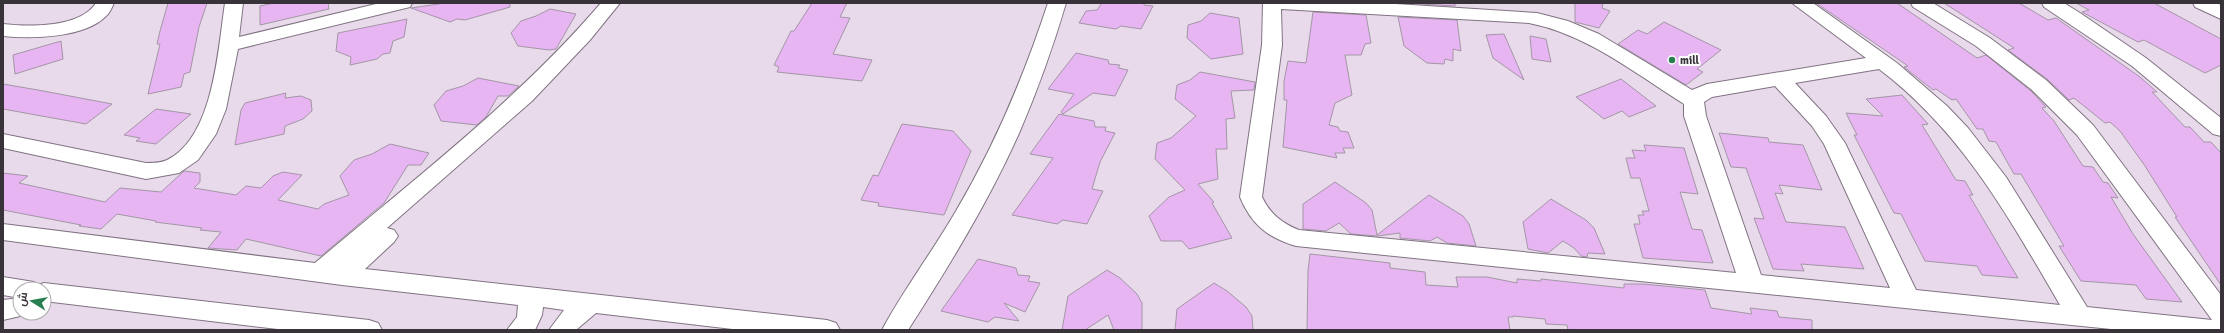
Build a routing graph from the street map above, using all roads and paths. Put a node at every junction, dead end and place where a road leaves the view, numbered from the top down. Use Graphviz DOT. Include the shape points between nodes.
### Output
graph roads {
  1 [pos="105,3"];
  2 [pos="234,3"];
  3 [pos="403,3"];
  4 [pos="611,3"];
  5 [pos="626,3"];
  6 [pos="1057,3"];
  7 [pos="1067,3"];
  8 [pos="1272,3"];
  9 [pos="1278,3"];
  10 [pos="1801,3"];
  11 [pos="1920,3"];
  12 [pos="2051,3"];
  13 [pos="2202,3"];
  14 [pos="1419,7"];
  15 [pos="2221,13"];
  16 [pos="3,30"];
  17 [pos="227,46"];
  18 [pos="1882,62"];
  19 [pos="1781,80"];
  20 [pos="1694,101"];
  21 [pos="2221,129"];
  22 [pos="3,141"];
  23 [pos="3,232"];
  24 [pos="373,238"];
  25 [pos="331,274"];
  26 [pos="1752,284"];
  27 [pos="52,293"];
  28 [pos="78,296"];
  29 [pos="528,297"];
  30 [pos="1908,300"];
  31 [pos="52,301"];
  32 [pos="591,304"];
  33 [pos="2221,313"];
  34 [pos="2079,316"];
  35 [pos="369,330"];
  36 [pos="520,330"];
  37 [pos="562,330"];
  38 [pos="827,330"];
  39 [pos="895,330"];
  40 [pos="912,330"];
  41 [pos="2218,330"];
  1 -- 16 [label="street" via="104,8 95,17 83,22 21,33"];
  2 -- 17 [label="street"];
  3 -- 17 [label="street"];
  4 -- 24 [label="street" via="525,96"];
  5 -- 24 [label="street" via="540,99"];
  6 -- 39 [label="street" via="1032,80 1004,146 963,222"];
  7 -- 40 [label="street" via="1050,62 1028,120 998,185"];
  8 -- 26 [label="street" via="1272,45 1252,197 1257,212 1269,224 1286,234 1307,240"];
  9 -- 14 [label="street"];
  10 -- 18 [label="street"];
  11 -- 33 [label="street" via="1983,42 2027,76 2085,130"];
  12 -- 21 [label="street" via="2136,58"];
  13 -- 15 [label="street"];
  14 -- 20 [label="street" via="1529,17 1562,24 1592,38"];
  17 -- 22 [label="street" via="217,108 210,127 188,157 174,166 159,171 146,171"];
  18 -- 19 [label="street"];
  18 -- 34 [label="street" via="1940,111 1988,167"];
  19 -- 20 [label="street" via="1707,91"];
  19 -- 30 [label="street" via="1806,105 1834,144"];
  20 -- 26 [label="street" via="1695,116"];
  23 -- 25 [label="street"];
  24 -- 25 [label="street"];
  25 -- 29 [label="street"];
  26 -- 30 [label="street"];
  27 -- 28 [label="street"];
  28 -- 31 [label="street"];
  28 -- 35 [label="street"];
  29 -- 32 [label="street"];
  29 -- 36 [label="street" via="531,310"];
  30 -- 34 [label="street"];
  32 -- 37 [label="street" via="571,318"];
  32 -- 38 [label="street"];
  34 -- 41 [label="street"];
}
